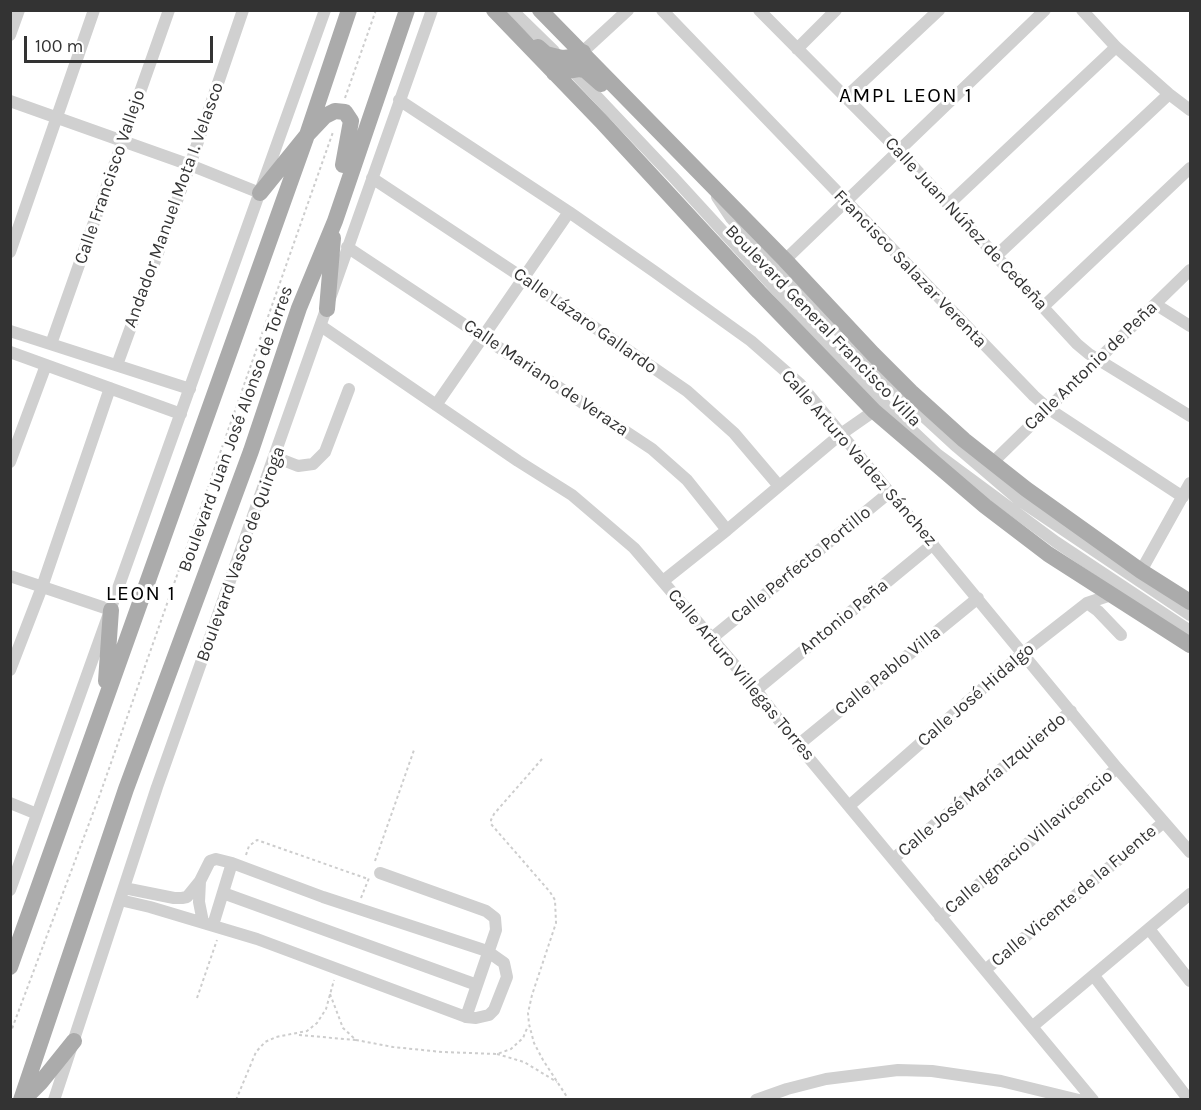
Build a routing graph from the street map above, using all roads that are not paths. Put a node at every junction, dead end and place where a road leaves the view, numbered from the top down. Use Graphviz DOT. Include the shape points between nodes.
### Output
graph roads {
  1 [pos="19,10"];
  2 [pos="94,10"];
  3 [pos="169,10"];
  4 [pos="243,10"];
  5 [pos="325,10"];
  6 [pos="350,10"];
  7 [pos="406,10"];
  8 [pos="432,10"];
  9 [pos="494,10"];
  10 [pos="505,10"];
  11 [pos="512,10"];
  12 [pos="540,10"];
  13 [pos="628,10"];
  14 [pos="662,10"];
  15 [pos="759,10"];
  16 [pos="836,10"];
  17 [pos="939,10"];
  18 [pos="1046,10"];
  19 [pos="1082,10"];
  20 [pos="10,35"];
  21 [pos="1116,47"];
  22 [pos="796,49"];
  23 [pos="583,52"];
  24 [pos="564,67"];
  25 [pos="1169,94"];
  26 [pos="845,98"];
  27 [pos="399,100"];
  28 [pos="10,101"];
  29 [pos="1191,110"];
  30 [pos="57,118"];
  31 [pos="308,135"];
  32 [pos="123,141"];
  33 [pos="899,151"];
  34 [pos="678,152"];
  35 [pos="190,165"];
  36 [pos="1191,168"];
  37 [pos="372,178"];
  38 [pos="711,186"];
  39 [pos="260,193"];
  40 [pos="846,202"];
  41 [pos="949,204"];
  42 [pos="569,212"];
  43 [pos="334,221"];
  44 [pos="347,247"];
  45 [pos="10,252"];
  46 [pos="996,256"];
  47 [pos="785,260"];
  48 [pos="1191,270"];
  49 [pos="524,278"];
  50 [pos="1155,304"];
  51 [pos="1044,306"];
  52 [pos="327,309"];
  53 [pos="321,326"];
  54 [pos="1191,326"];
  55 [pos="10,331"];
  56 [pos="484,336"];
  57 [pos="51,344"];
  58 [pos="10,352"];
  59 [pos="1097,359"];
  60 [pos="46,365"];
  61 [pos="117,365"];
  62 [pos="110,388"];
  63 [pos="190,389"];
  64 [pos="349,389"];
  65 [pos="436,405"];
  66 [pos="1048,408"];
  67 [pos="874,411"];
  68 [pos="181,414"];
  69 [pos="1191,416"];
  70 [pos="841,434"];
  71 [pos="275,457"];
  72 [pos="10,462"];
  73 [pos="992,463"];
  74 [pos="1191,483"];
  75 [pos="778,486"];
  76 [pos="890,492"];
  77 [pos="1183,497"];
  78 [pos="727,530"];
  79 [pos="933,544"];
  80 [pos="1141,571"];
  81 [pos="10,576"];
  82 [pos="663,581"];
  83 [pos="42,587"];
  84 [pos="1111,595"];
  85 [pos="978,598"];
  86 [pos="1191,602"];
  87 [pos="1087,603"];
  88 [pos="111,610"];
  89 [pos="1191,615"];
  90 [pos="1191,631"];
  91 [pos="1121,635"];
  92 [pos="712,638"];
  93 [pos="1191,645"];
  94 [pos="1023,653"];
  95 [pos="10,670"];
  96 [pos="756,690"];
  97 [pos="104,705"];
  98 [pos="1071,711"];
  99 [pos="798,745"];
  100 [pos="1118,768"];
  101 [pos="10,803"];
  102 [pos="849,806"];
  103 [pos="37,814"];
  104 [pos="1164,822"];
  105 [pos="1191,852"];
  106 [pos="893,859"];
  107 [pos="237,864"];
  108 [pos="381,873"];
  109 [pos="200,881"];
  110 [pos="124,888"];
  111 [pos="10,890"];
  112 [pos="223,893"];
  113 [pos="1191,894"];
  114 [pos="120,900"];
  115 [pos="940,917"];
  116 [pos="208,924"];
  117 [pos="1149,929"];
  118 [pos="487,951"];
  119 [pos="10,967"];
  120 [pos="985,970"];
  121 [pos="1094,975"];
  122 [pos="1191,981"];
  123 [pos="477,985"];
  124 [pos="466,1017"];
  125 [pos="1033,1026"];
  126 [pos="74,1041"];
  127 [pos="22,1100"];
  128 [pos="54,1100"];
  129 [pos="756,1100"];
  130 [pos="1079,1100"];
  131 [pos="1093,1100"];
  132 [pos="1190,1100"];
  1 -- 20 [label="street"];
  2 -- 30 [label="street"];
  3 -- 32 [label="street, Calle Francisco Vallejo"];
  4 -- 35 [label="street, Andador Manuel Mota I. Velasco"];
  5 -- 39 [label="street"];
  6 -- 31 [label="main road, Boulevard Juan José Alonso de Torres"];
  7 -- 43 [label="main road, Boulevard Juan José Alonso de Torres"];
  8 -- 27 [label="street, Boulevard Vasco de Quiroga"];
  9 -- 24 [label="main road, Boulevard General Francisco Villa"];
  10 -- 24 [label="main road" via="546,54"];
  11 -- 24 [label="street"];
  12 -- 23 [label="main road, Boulevard General Francisco Villa"];
  13 -- 23 [label="street"];
  14 -- 40 [label="street, Francisco Salazar Verenta"];
  15 -- 22 [label="street, Calle Juan Núñez de Cedeña"];
  16 -- 22 [label="street"];
  17 -- 26 [label="street"];
  18 -- 33 [label="street"];
  19 -- 21 [label="street"];
  21 -- 25 [label="street"];
  21 -- 41 [label="street"];
  22 -- 26 [label="street, Calle Juan Núñez de Cedeña"];
  23 -- 24 [label="main road"];
  23 -- 34 [label="main road, Boulevard General Francisco Villa"];
  24 -- 34 [label="main road" via="591,74 662,142"];
  24 -- 67 [label="main road, Boulevard General Francisco Villa"];
  24 -- 90 [label="street" via="858,379 930,447 1056,543"];
  25 -- 29 [label="street"];
  25 -- 46 [label="street"];
  26 -- 33 [label="street, Calle Juan Núñez de Cedeña"];
  27 -- 37 [label="street, Boulevard Vasco de Quiroga"];
  27 -- 42 [label="street, Calle Arturo Valdez Sánchez"];
  28 -- 30 [label="street"];
  30 -- 32 [label="street"];
  30 -- 45 [label="street"];
  31 -- 39 [label="main road"];
  31 -- 43 [label="main road" via="324,116 334,111 341,110 351,121"];
  31 -- 97 [label="main road, Boulevard Juan José Alonso de Torres"];
  32 -- 35 [label="street"];
  32 -- 57 [label="street, Calle Francisco Vallejo"];
  33 -- 40 [label="street"];
  33 -- 41 [label="street, Calle Juan Núñez de Cedeña"];
  34 -- 38 [label="main road, Boulevard General Francisco Villa"];
  35 -- 39 [label="street"];
  35 -- 61 [label="street, Andador Manuel Mota I. Velasco"];
  36 -- 51 [label="street"];
  37 -- 44 [label="street, Boulevard Vasco de Quiroga"];
  37 -- 49 [label="street, Calle Lázaro Gallardo"];
  38 -- 47 [label="main road, Boulevard General Francisco Villa"];
  38 -- 89 [label="street" via="742,231 897,392 957,447 1019,500"];
  39 -- 63 [label="street"];
  40 -- 47 [label="street"];
  40 -- 66 [label="street, Francisco Salazar Verenta"];
  41 -- 46 [label="street, Calle Juan Núñez de Cedeña"];
  42 -- 49 [label="street"];
  42 -- 70 [label="street, Calle Arturo Valdez Sánchez" via="751,341 800,384"];
  43 -- 52 [label="main road"];
  43 -- 127 [label="main road, Boulevard Juan José Alonso de Torres" via="126,789"];
  44 -- 52 [label="street, Boulevard Vasco de Quiroga"];
  44 -- 56 [label="street, Calle Mariano de Veraza"];
  46 -- 51 [label="street, Calle Juan Núñez de Cedeña"];
  47 -- 73 [label="main road, Boulevard General Francisco Villa" via="911,392"];
  48 -- 50 [label="street, Calle Antonio de Peña"];
  49 -- 56 [label="street"];
  49 -- 75 [label="street, Calle Lázaro Gallardo" via="687,391 734,433"];
  50 -- 54 [label="street"];
  50 -- 59 [label="street, Calle Antonio de Peña"];
  51 -- 59 [label="street, Calle Juan Núñez de Cedeña" via="1062,329"];
  52 -- 53 [label="street, Boulevard Vasco de Quiroga"];
  53 -- 65 [label="street, Calle Arturo Villegas Torres"];
  53 -- 71 [label="street, Boulevard Vasco de Quiroga"];
  55 -- 57 [label="street"];
  56 -- 65 [label="street"];
  56 -- 78 [label="street, Calle Mariano de Veraza" via="652,449 687,480"];
  57 -- 61 [label="street"];
  58 -- 60 [label="street"];
  59 -- 66 [label="street, Calle Antonio de Peña"];
  59 -- 69 [label="street, Calle Juan Núñez de Cedeña"];
  60 -- 62 [label="street"];
  60 -- 72 [label="street"];
  61 -- 63 [label="street"];
  62 -- 68 [label="street"];
  62 -- 83 [label="street"];
  63 -- 68 [label="street"];
  64 -- 71 [label="street" via="325,452 313,464 298,465"];
  65 -- 82 [label="street, Calle Arturo Villegas Torres" via="572,495 634,548"];
  66 -- 73 [label="street, Calle Antonio de Peña"];
  66 -- 77 [label="street, Francisco Salazar Verenta"];
  67 -- 70 [label="street"];
  67 -- 84 [label="main road, Boulevard General Francisco Villa" via="985,506"];
  68 -- 88 [label="street"];
  70 -- 75 [label="street"];
  70 -- 76 [label="street, Calle Arturo Valdez Sánchez"];
  71 -- 110 [label="street, Boulevard Vasco de Quiroga"];
  73 -- 80 [label="main road, Boulevard General Francisco Villa"];
  74 -- 77 [label="street"];
  75 -- 78 [label="street"];
  76 -- 79 [label="street, Calle Arturo Valdez Sánchez"];
  76 -- 92 [label="street, Calle Perfecto Portillo"];
  77 -- 80 [label="street"];
  78 -- 82 [label="street"];
  79 -- 85 [label="street, Calle Arturo Valdez Sánchez"];
  79 -- 96 [label="street, Antonio Peña"];
  80 -- 86 [label="main road, Boulevard General Francisco Villa"];
  81 -- 83 [label="street"];
  82 -- 92 [label="street, Calle Arturo Villegas Torres"];
  83 -- 88 [label="street"];
  83 -- 95 [label="street"];
  84 -- 87 [label="street, Calle José Hidalgo"];
  84 -- 93 [label="main road, Boulevard General Francisco Villa"];
  85 -- 94 [label="street, Calle Arturo Valdez Sánchez"];
  85 -- 99 [label="street, Calle Pablo Villa"];
  87 -- 91 [label="street"];
  87 -- 94 [label="street, Calle José Hidalgo"];
  88 -- 97 [label="main road"];
  88 -- 103 [label="street"];
  92 -- 96 [label="street, Calle Arturo Villegas Torres"];
  94 -- 98 [label="street, Calle Arturo Valdez Sánchez"];
  94 -- 102 [label="street, Calle José Hidalgo"];
  96 -- 99 [label="street, Calle Arturo Villegas Torres"];
  97 -- 119 [label="main road, Boulevard Juan José Alonso de Torres"];
  98 -- 100 [label="street, Calle Arturo Valdez Sánchez"];
  98 -- 106 [label="street, Calle José María Izquierdo"];
  99 -- 102 [label="street, Calle Arturo Villegas Torres"];
  100 -- 104 [label="street, Calle Arturo Valdez Sánchez"];
  100 -- 115 [label="street, Calle Ignacio Villavicencio"];
  101 -- 103 [label="street"];
  102 -- 106 [label="street, Calle Arturo Villegas Torres"];
  103 -- 111 [label="street"];
  104 -- 105 [label="street, Calle Arturo Valdez Sánchez"];
  104 -- 120 [label="street, Calle Vicente de la Fuente"];
  106 -- 115 [label="street, Calle Arturo Villegas Torres"];
  107 -- 109 [label="street" via="210,861"];
  107 -- 112 [label="street"];
  107 -- 118 [label="street"];
  108 -- 118 [label="street" via="486,911 495,918"];
  109 -- 110 [label="street" via="187,897 179,899"];
  109 -- 116 [label="street" via="200,908"];
  110 -- 114 [label="street, Boulevard Vasco de Quiroga"];
  112 -- 116 [label="street"];
  112 -- 123 [label="street"];
  113 -- 117 [label="street"];
  114 -- 116 [label="street"];
  114 -- 126 [label="street, Boulevard Vasco de Quiroga"];
  115 -- 120 [label="street, Calle Arturo Villegas Torres"];
  116 -- 124 [label="street"];
  117 -- 121 [label="street"];
  117 -- 122 [label="street"];
  118 -- 123 [label="street"];
  118 -- 124 [label="street" via="504,963 507,977 489,1015"];
  120 -- 125 [label="street, Calle Arturo Villegas Torres"];
  121 -- 125 [label="street"];
  121 -- 132 [label="street"];
  123 -- 124 [label="street"];
  125 -- 131 [label="street, Calle Arturo Villegas Torres"];
  126 -- 127 [label="main road"];
  126 -- 128 [label="street, Boulevard Vasco de Quiroga"];
  129 -- 130 [label="street" via="826,1079 898,1070 1001,1081"];
}
